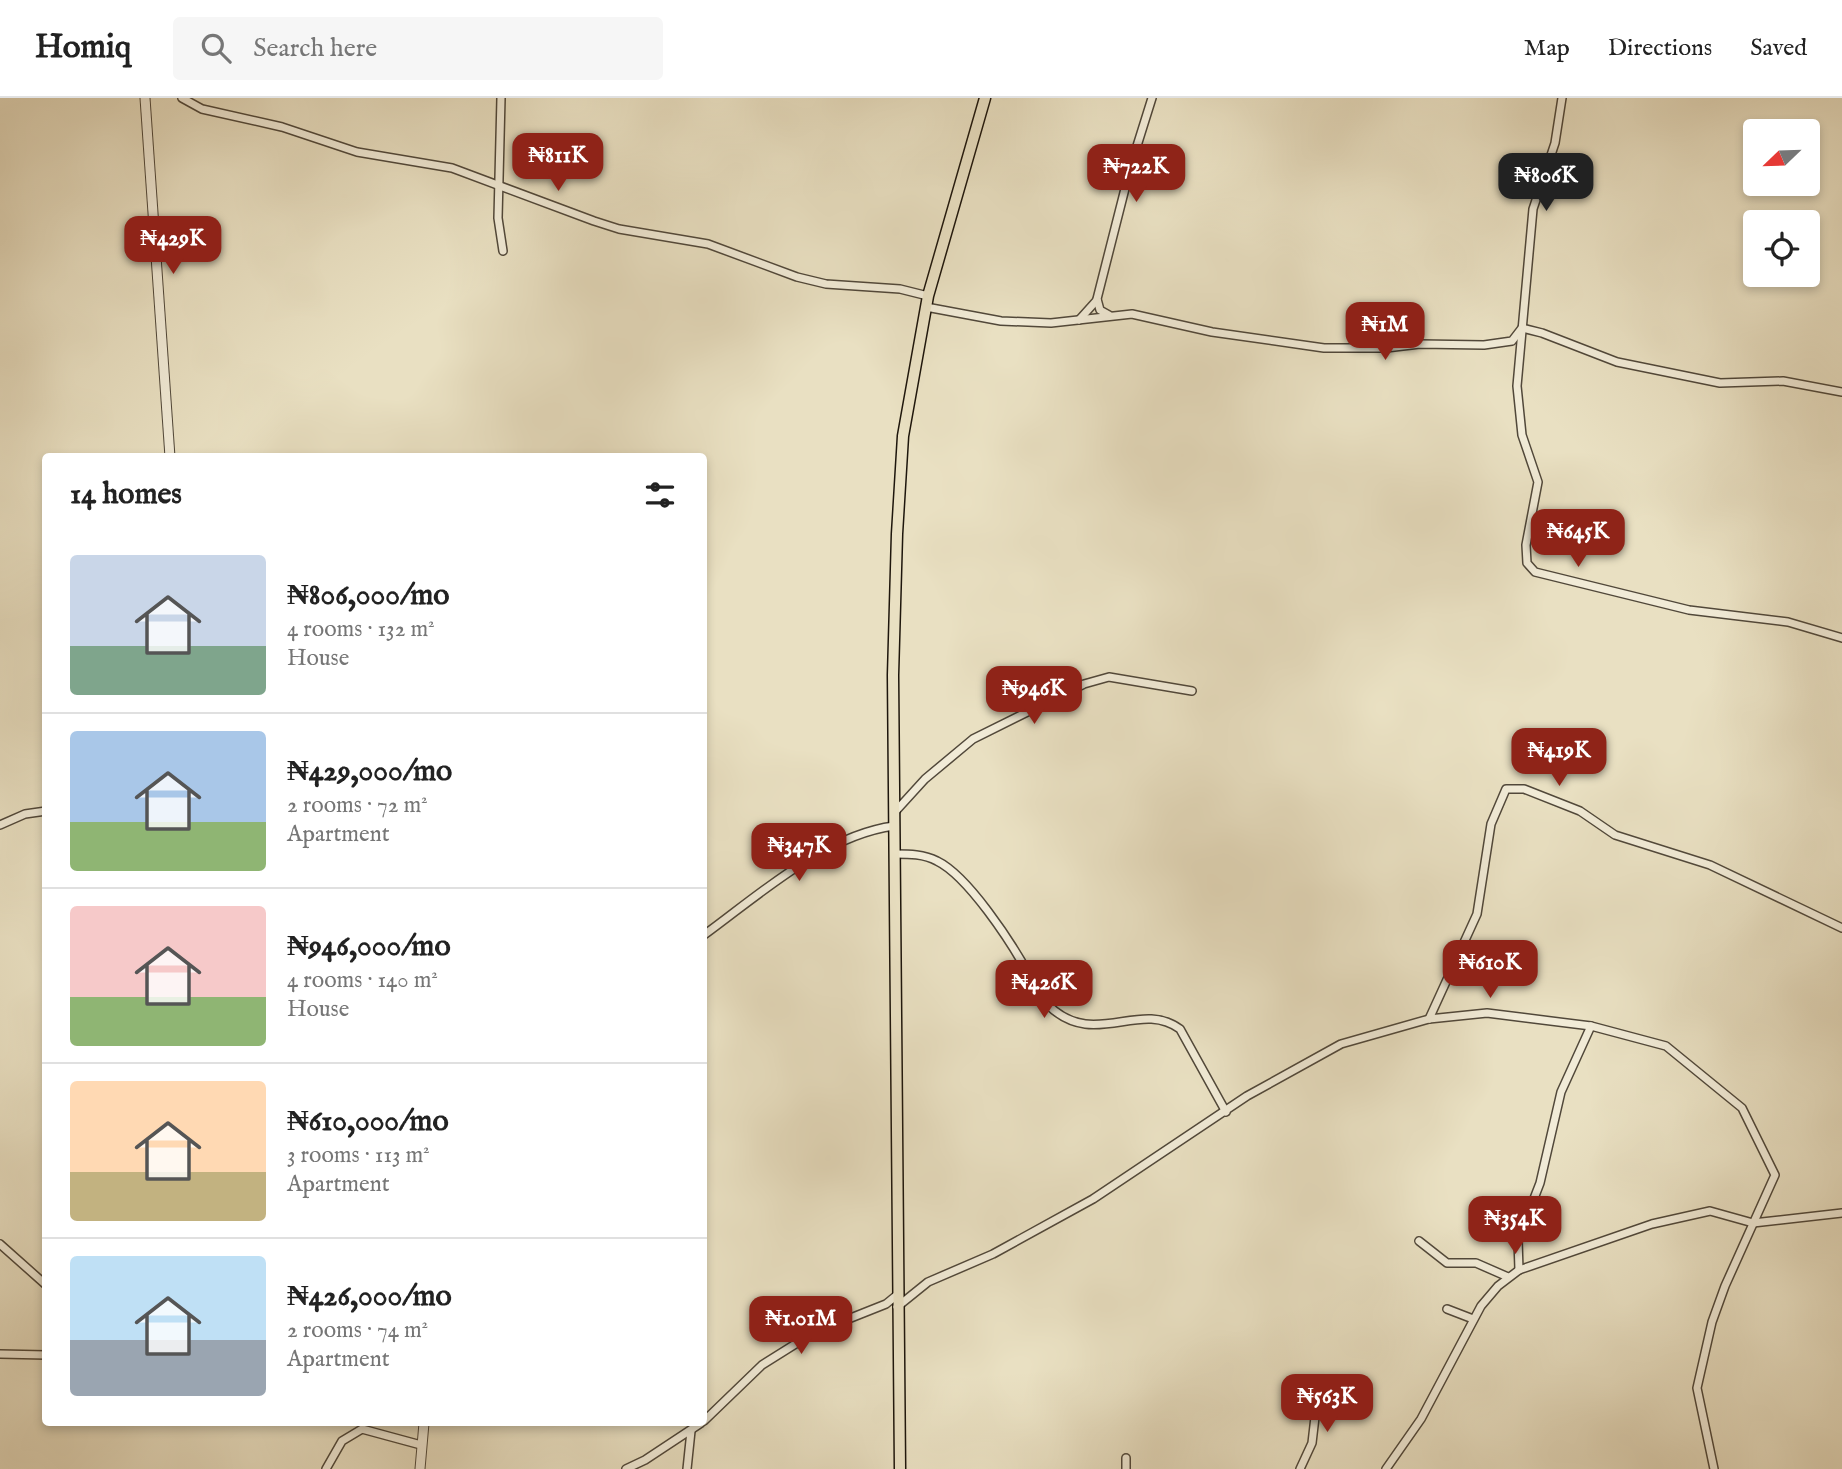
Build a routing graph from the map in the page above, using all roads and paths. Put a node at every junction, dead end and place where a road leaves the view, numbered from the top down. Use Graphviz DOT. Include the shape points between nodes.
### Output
graph roads {
  1 [pos="145,98"];
  2 [pos="182,98"];
  3 [pos="501,98"];
  4 [pos="985,98"];
  5 [pos="1152,98"];
  6 [pos="1562,98"];
  7 [pos="500,187"];
  8 [pos="503,251"];
  9 [pos="1097,299"];
  10 [pos="927,302"];
  11 [pos="1109,316"];
  12 [pos="1079,320"];
  13 [pos="1522,328"];
  14 [pos="1842,393"];
  15 [pos="170,453"];
  16 [pos="1842,638"];
  17 [pos="1192,691"];
  18 [pos="42,812"];
  19 [pos="894,813"];
  20 [pos="0,825"];
  21 [pos="894,826"];
  22 [pos="895,854"];
  23 [pos="1842,928"];
  24 [pos="707,933"];
  25 [pos="1429,1019"];
  26 [pos="1591,1026"];
  27 [pos="1226,1112"];
  28 [pos="1842,1213"];
  29 [pos="1753,1223"];
  30 [pos="1419,1241"];
  31 [pos="0,1244"];
  32 [pos="1519,1270"];
  33 [pos="1507,1277"];
  34 [pos="42,1281"];
  35 [pos="897,1301"];
  36 [pos="1447,1309"];
  37 [pos="1473,1319"];
  38 [pos="0,1354"];
  39 [pos="42,1355"];
  40 [pos="1318,1391"];
  41 [pos="707,1417"];
  42 [pos="424,1426"];
  43 [pos="697,1426"];
  44 [pos="691,1431"];
  45 [pos="421,1445"];
  46 [pos="1126,1458"];
  47 [pos="326,1469"];
  48 [pos="420,1469"];
  49 [pos="626,1469"];
  50 [pos="687,1469"];
  51 [pos="900,1469"];
  52 [pos="1126,1469"];
  53 [pos="1300,1469"];
  54 [pos="1386,1469"];
  55 [pos="1714,1469"];
  1 -- 15 [label="street"];
  2 -- 7 [label="street" via="202,109 282,127 358,152 452,168"];
  3 -- 7 [label="street"];
  4 -- 10 [label="main road"];
  5 -- 9 [label="street"];
  6 -- 13 [label="street" via="1555,143 1533,209"];
  7 -- 8 [label="street"];
  7 -- 10 [label="street" via="619,229 708,244 797,277 826,284 900,289"];
  9 -- 11 [label="street" via="1100,310"];
  9 -- 12 [label="street"];
  10 -- 12 [label="street" via="1001,321"];
  10 -- 19 [label="main road" via="903,436 897,534"];
  11 -- 12 [label="street"];
  11 -- 13 [label="street" via="1132,314 1212,332 1324,348 1484,345 1512,341"];
  13 -- 14 [label="street" via="1617,362 1720,383 1783,381"];
  13 -- 16 [label="street" via="1517,397 1522,435 1538,482 1525,557 1530,569 1676,607 1766,617"];
  17 -- 19 [label="street" via="1108,677 1084,684 973,739 925,779"];
  18 -- 20 [label="street"];
  19 -- 21 [label="main road"];
  21 -- 22 [label="main road"];
  21 -- 24 [label="street" via="874,828 832,845"];
  22 -- 27 [label="street" via="924,856 956,874 981,902 1037,991 1063,1018 1087,1026 1144,1019 1174,1024"];
  22 -- 35 [label="main road"];
  23 -- 25 [label="street" via="1710,865 1615,835 1580,811 1524,789 1506,789 1491,824 1477,914"];
  25 -- 26 [label="street" via="1486,1013"];
  25 -- 27 [label="street" via="1341,1044"];
  26 -- 29 [label="street" via="1666,1046 1742,1108 1774,1175"];
  26 -- 32 [label="street" via="1561,1092 1540,1183 1518,1240"];
  27 -- 35 [label="street" via="1093,1199"];
  28 -- 29 [label="street"];
  29 -- 32 [label="street" via="1710,1211 1652,1224"];
  29 -- 55 [label="street" via="1712,1322 1697,1388"];
  30 -- 33 [label="street" via="1447,1262 1476,1263"];
  31 -- 34 [label="street"];
  32 -- 33 [label="street"];
  33 -- 37 [label="street"];
  35 -- 41 [label="street" via="813,1333 762,1364"];
  35 -- 51 [label="main road"];
  36 -- 37 [label="street"];
  37 -- 54 [label="street" via="1421,1419"];
  38 -- 39 [label="street"];
  40 -- 53 [label="street" via="1312,1443"];
  42 -- 45 [label="street"];
  43 -- 44 [label="street"];
  44 -- 49 [label="street"];
  44 -- 50 [label="street"];
  45 -- 47 [label="street" via="362,1429 342,1441"];
  45 -- 48 [label="street"];
  46 -- 52 [label="street"];
}
